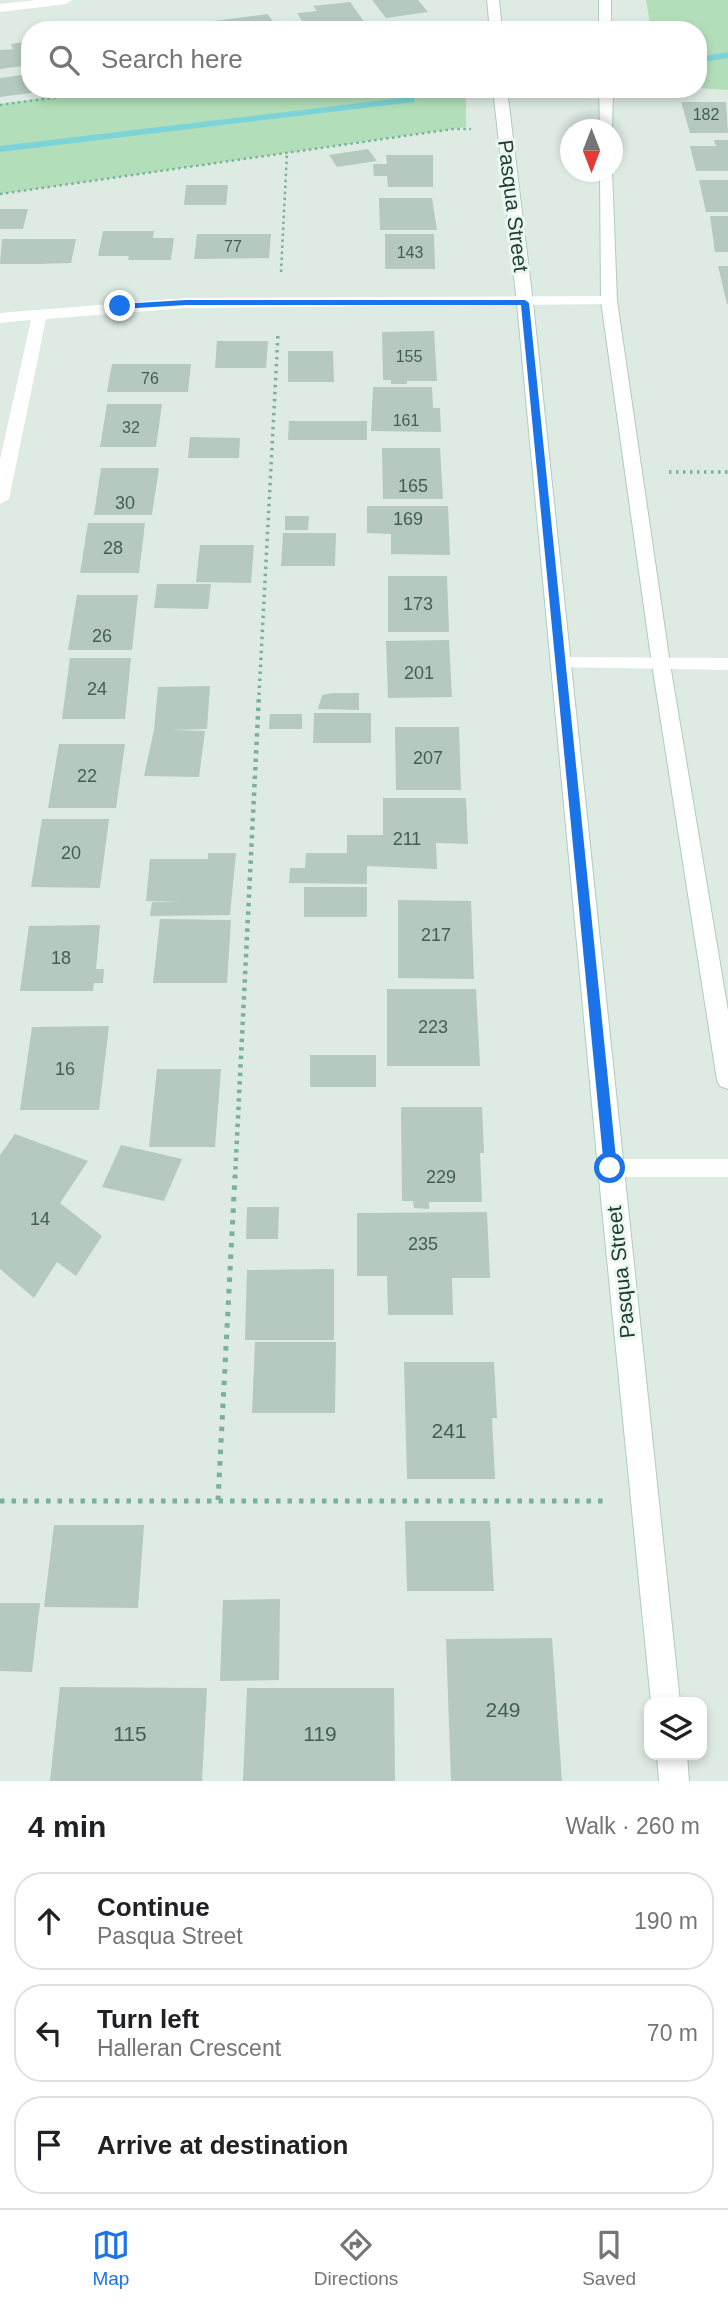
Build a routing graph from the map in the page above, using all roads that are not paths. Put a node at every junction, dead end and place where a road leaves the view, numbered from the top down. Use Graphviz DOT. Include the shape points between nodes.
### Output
graph roads {
  1 [pos="66,0"];
  2 [pos="493,0"];
  3 [pos="606,0"];
  4 [pos="0,8"];
  5 [pos="495,21"];
  6 [pos="605,21"];
  7 [pos="501,98"];
  8 [pos="606,98"];
  9 [pos="607,119"];
  10 [pos="607,182"];
  11 [pos="610,301"];
  12 [pos="525,303"];
  13 [pos="40,313"];
  14 [pos="0,318"];
  15 [pos="0,499"];
  16 [pos="562,663"];
  17 [pos="661,664"];
  18 [pos="728,664"];
  19 [pos="728,1080"];
  20 [pos="610,1168"];
  21 [pos="728,1168"];
  22 [pos="665,1697"];
  23 [pos="672,1760"];
  24 [pos="674,1781"];
  1 -- 4 [label="main road"];
  2 -- 5 [label="main road"];
  3 -- 6 [label="main road"];
  7 -- 12 [label="main road, Pasqua Street"];
  8 -- 9 [label="main road"];
  10 -- 11 [label="main road"];
  11 -- 12 [label="main road"];
  11 -- 17 [label="main road"];
  12 -- 13 [label="main road" via="186,303"];
  12 -- 16 [label="main road, Pasqua Street"];
  13 -- 14 [label="main road"];
  13 -- 15 [label="main road"];
  16 -- 17 [label="main road"];
  16 -- 20 [label="main road, Pasqua Street"];
  17 -- 18 [label="main road"];
  17 -- 19 [label="main road"];
  20 -- 21 [label="main road"];
  20 -- 22 [label="main road, Pasqua Street"];
  23 -- 24 [label="main road"];
}
